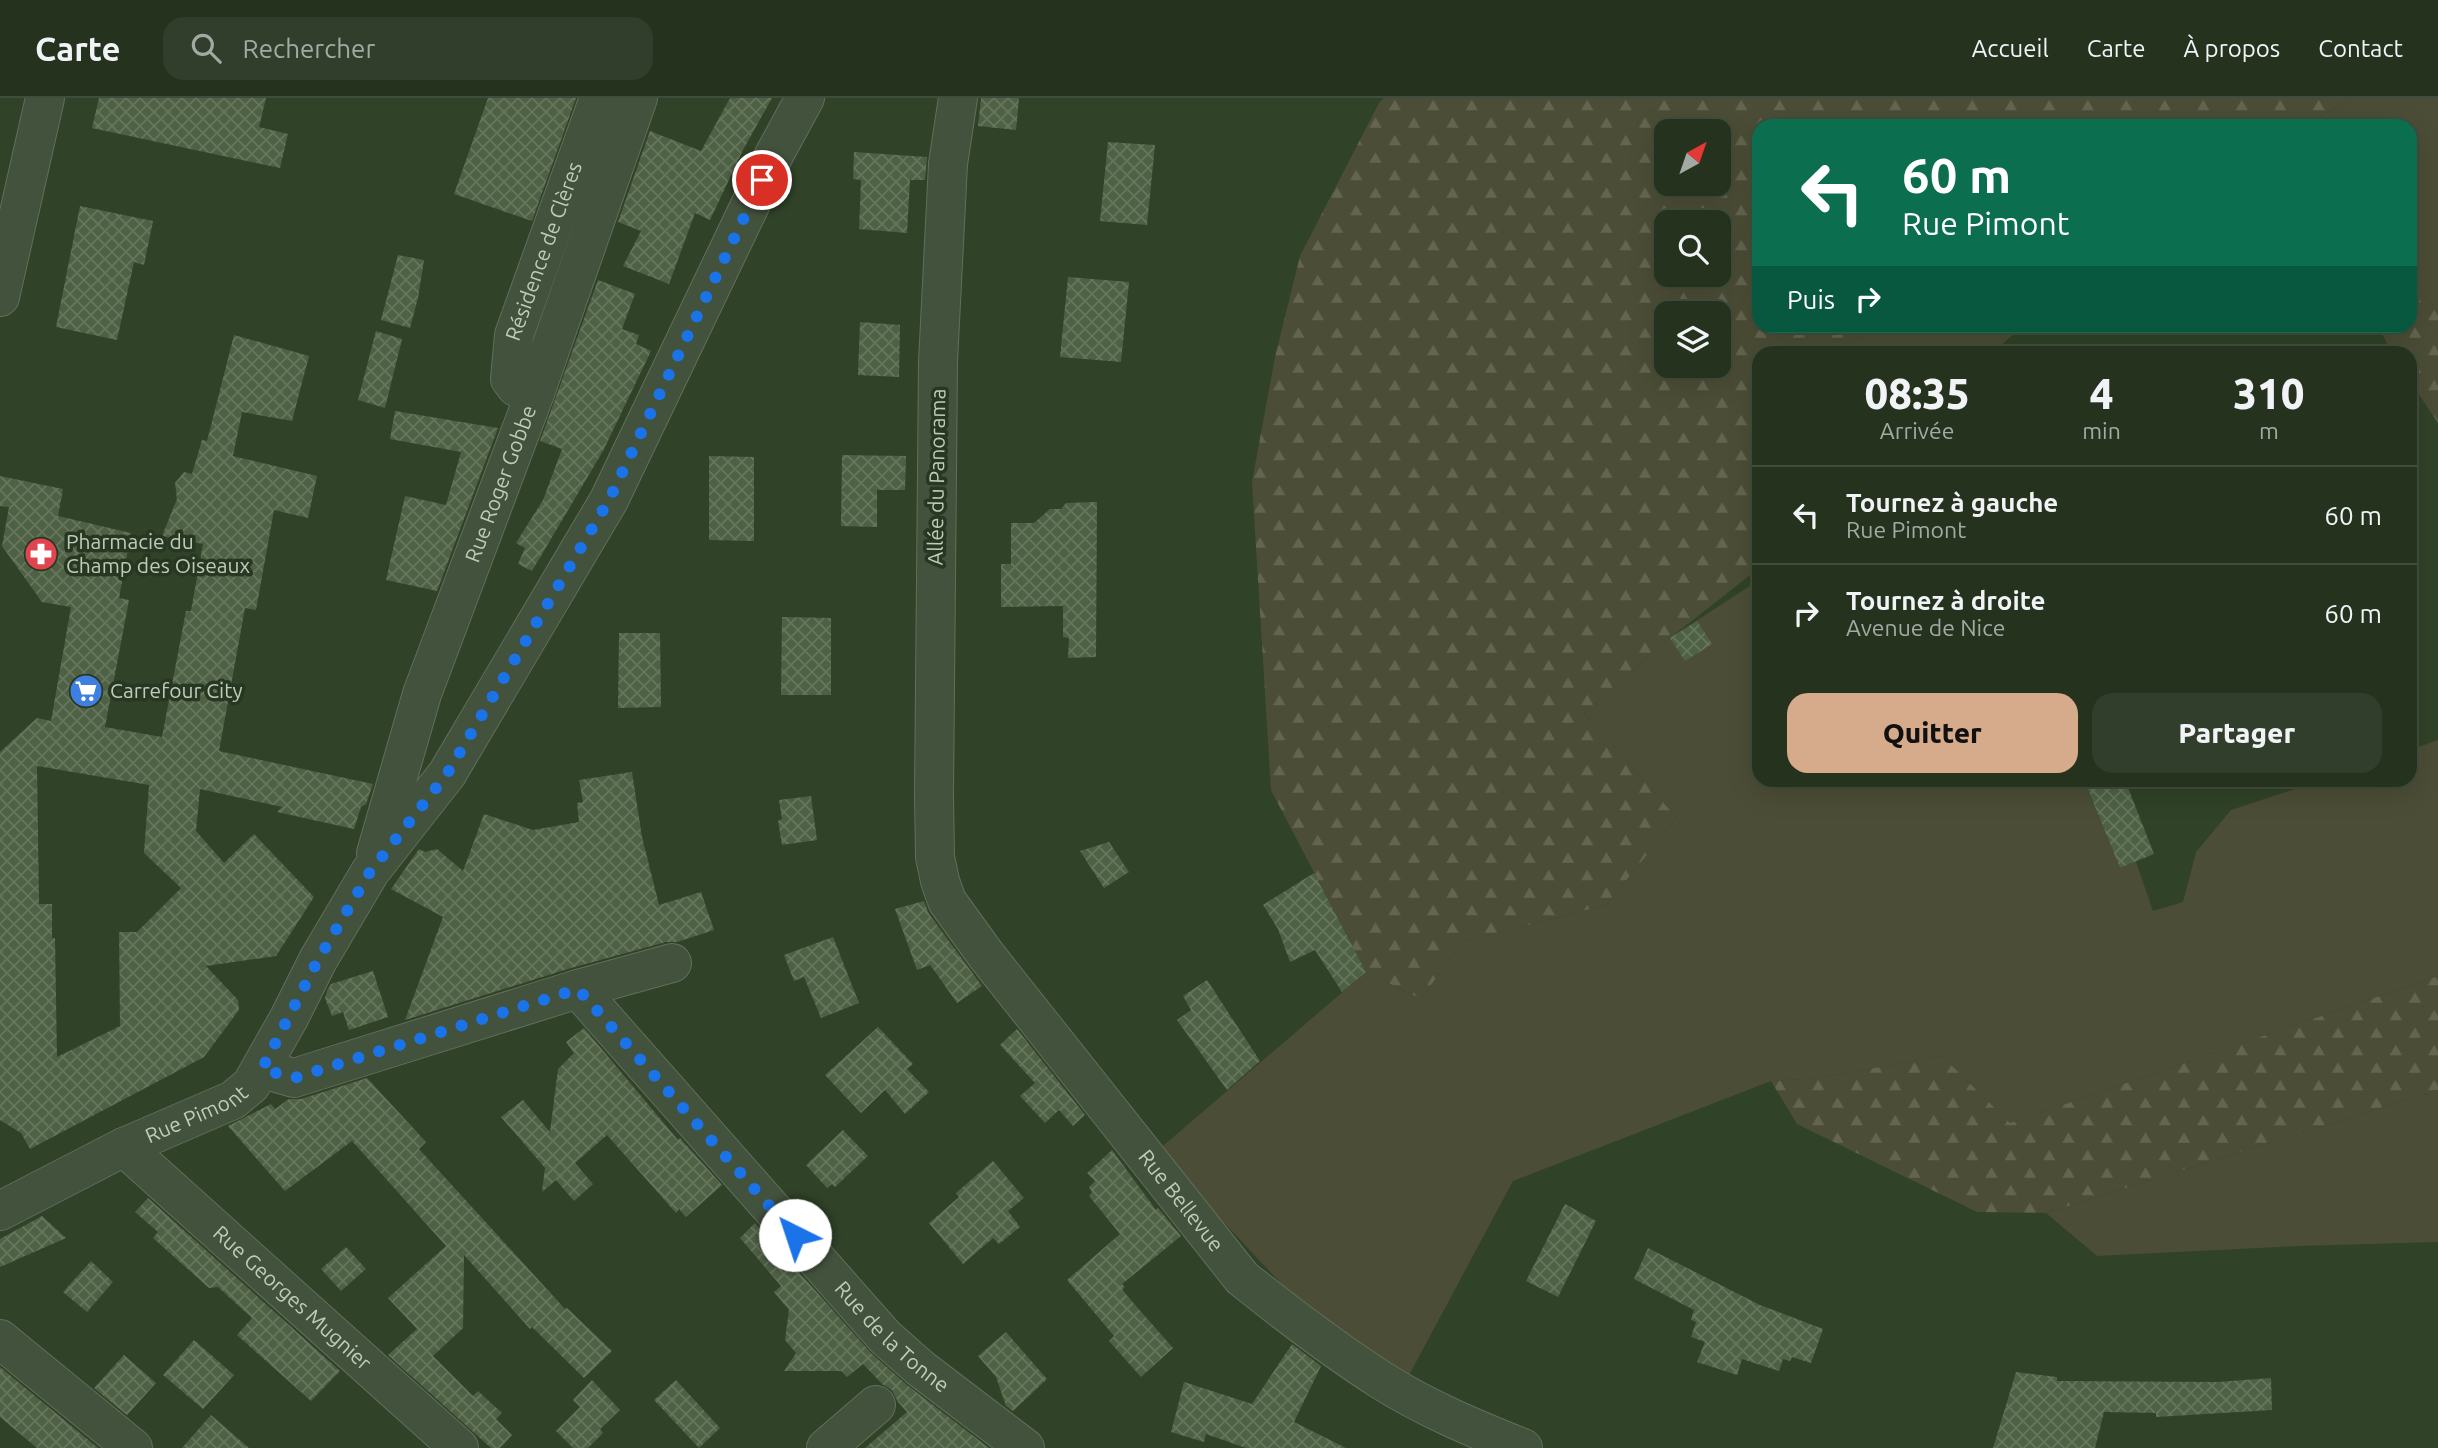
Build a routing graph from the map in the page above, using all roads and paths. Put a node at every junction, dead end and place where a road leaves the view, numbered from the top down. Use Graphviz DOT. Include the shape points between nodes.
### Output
graph roads {
  1 [pos="45,98"];
  2 [pos="599,98"];
  3 [pos="638,98"];
  4 [pos="805,98"];
  5 [pos="958,98"];
  6 [pos="0,297"];
  7 [pos="535,393"];
  8 [pos="935,857"];
  9 [pos="370,872"];
  10 [pos="672,963"];
  11 [pos="578,989"];
  12 [pos="262,1069"];
  13 [pos="124,1147"];
  14 [pos="0,1211"];
  15 [pos="0,1339"];
  16 [pos="876,1405"];
  17 [pos="133,1448"];
  18 [pos="459,1448"];
  19 [pos="826,1448"];
  20 [pos="1025,1448"];
  21 [pos="1523,1448"];
  1 -- 6 [label="street"];
  2 -- 7 [label="street, Résidence de Clères" via="514,335 510,379 516,387"];
  3 -- 7 [label="street, Rue Roger Gobbe"];
  4 -- 9 [label="street" via="609,500 447,774"];
  5 -- 8 [label="street, Allée du Panorama" via="947,164 938,362"];
  7 -- 9 [label="street, Rue Roger Gobbe" via="422,694"];
  8 -- 21 [label="street, Rue Bellevue" via="947,901 985,954 1242,1278 1292,1319 1383,1381"];
  9 -- 12 [label="street"];
  10 -- 11 [label="street, Rue Pimont"];
  11 -- 12 [label="street, Rue Pimont" via="294,1078"];
  11 -- 20 [label="street, Rue de la Tonne" via="885,1337"];
  12 -- 13 [label="street, Rue Pimont" via="233,1100"];
  13 -- 14 [label="street, Rue Pimont"];
  13 -- 18 [label="street, Rue Georges Mugnier"];
  15 -- 17 [label="street"];
  16 -- 19 [label="street"];
}
